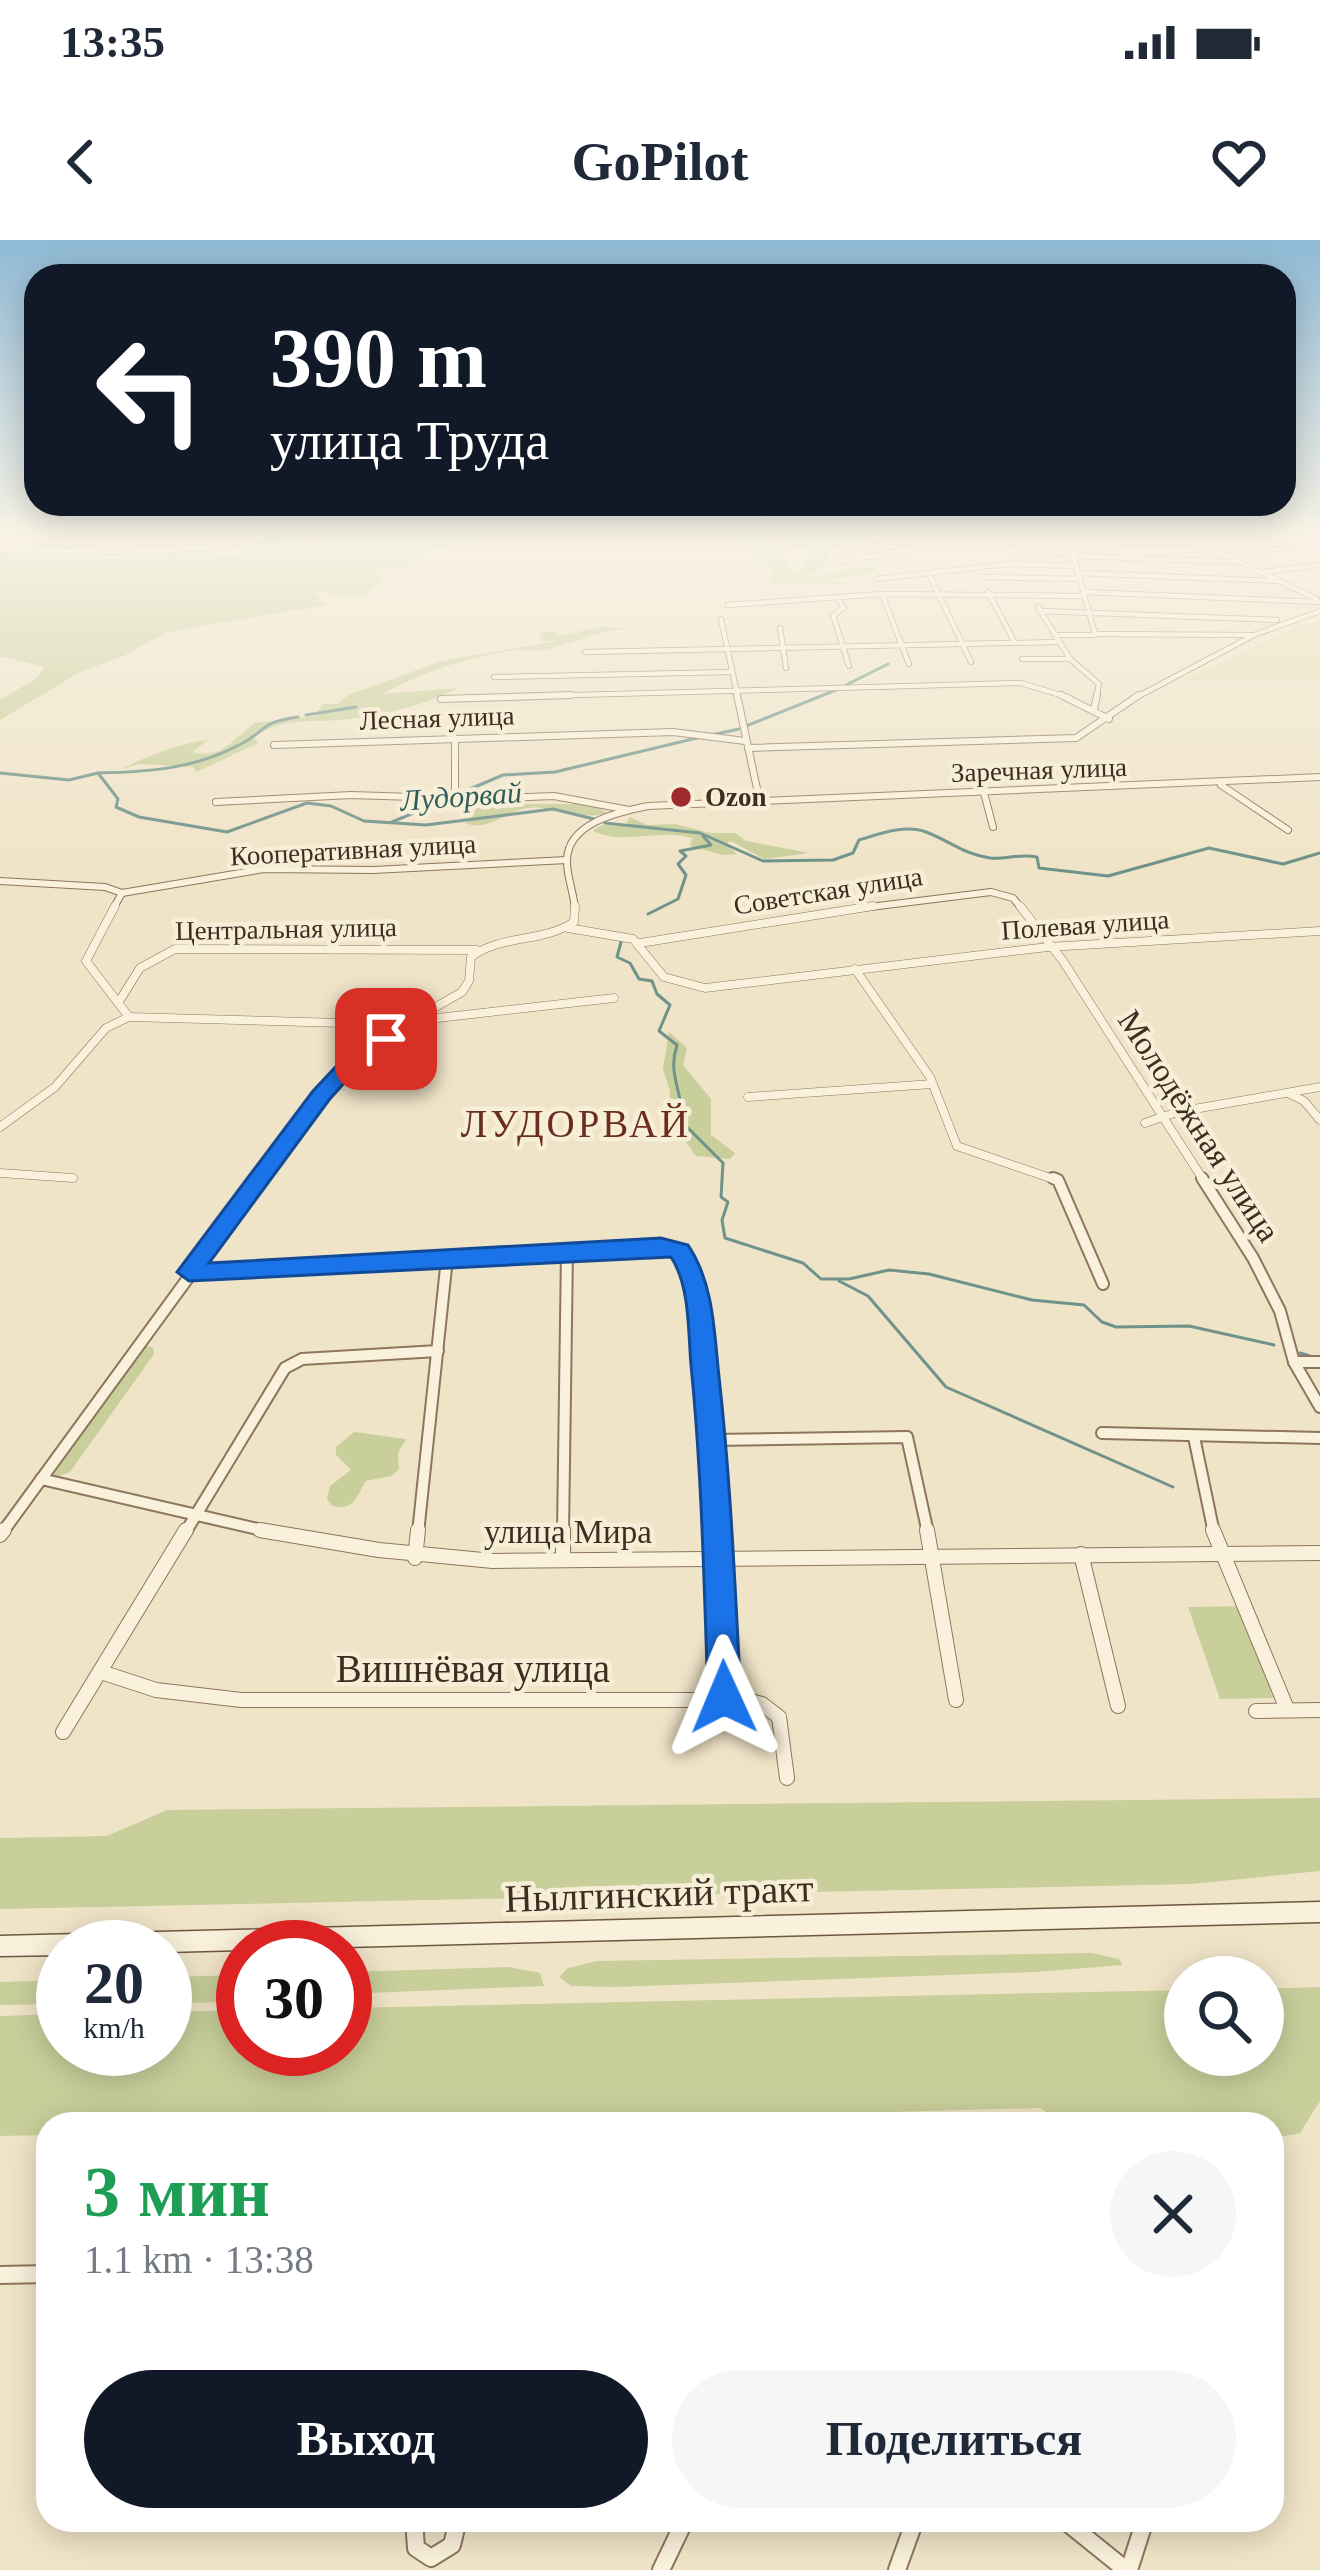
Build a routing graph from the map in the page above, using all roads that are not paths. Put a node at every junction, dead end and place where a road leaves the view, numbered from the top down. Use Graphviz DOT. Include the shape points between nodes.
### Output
graph roads {
  1 [pos="726,643"];
  2 [pos="783,643"];
  3 [pos="841,643"];
  4 [pos="962,643"];
  5 [pos="1015,643"];
  6 [pos="1059,643"];
  7 [pos="1239,643"];
  8 [pos="901,644"];
  9 [pos="842,646"];
  10 [pos="784,648"];
  11 [pos="727,649"];
  12 [pos="585,652"];
  13 [pos="1022,659"];
  14 [pos="1070,659"];
  15 [pos="971,662"];
  16 [pos="909,664"];
  17 [pos="849,666"];
  18 [pos="786,668"];
  19 [pos="731,673"];
  20 [pos="494,676"];
  21 [pos="735,691"];
  22 [pos="441,699"];
  23 [pos="1094,710"];
  24 [pos="1109,719"];
  25 [pos="455,738"];
  26 [pos="746,745"];
  27 [pos="274,746"];
  28 [pos="1320,777"];
  29 [pos="1217,784"];
  30 [pos="984,794"];
  31 [pos="759,798"];
  32 [pos="476,799"];
  33 [pos="216,802"];
  34 [pos="629,810"];
  35 [pos="993,827"];
  36 [pos="1288,830"];
  37 [pos="567,860"];
  38 [pos="0,881"];
  39 [pos="122,892"];
  40 [pos="1019,903"];
  41 [pos="568,928"];
  42 [pos="1320,931"];
  43 [pos="640,943"];
  44 [pos="1048,947"];
  45 [pos="477,950"];
  46 [pos="855,969"];
  47 [pos="614,998"];
  48 [pos="119,1000"];
  49 [pos="129,1018"];
  50 [pos="417,1021"];
  51 [pos="364,1048"];
  52 [pos="932,1084"];
  53 [pos="1320,1087"];
  54 [pos="1285,1092"];
  55 [pos="748,1097"];
  56 [pos="1160,1116"];
  57 [pos="1320,1120"];
  58 [pos="1145,1124"];
  59 [pos="0,1127"];
  60 [pos="0,1173"];
  61 [pos="73,1178"];
  62 [pos="567,1251"];
  63 [pos="447,1258"];
  64 [pos="189,1272"];
  65 [pos="1103,1284"];
  66 [pos="438,1351"];
  67 [pos="1294,1362"];
  68 [pos="1320,1362"];
  69 [pos="1320,1407"];
  70 [pos="1102,1433"];
  71 [pos="1193,1437"];
  72 [pos="1320,1438"];
  73 [pos="712,1440"];
  74 [pos="41,1479"];
  75 [pos="194,1516"];
  76 [pos="0,1535"];
  77 [pos="1320,1552"];
  78 [pos="1081,1555"];
  79 [pos="1224,1555"];
  80 [pos="933,1556"];
  81 [pos="415,1558"];
  82 [pos="721,1559"];
  83 [pos="563,1560"];
  84 [pos="101,1672"];
  85 [pos="724,1697"];
  86 [pos="956,1700"];
  87 [pos="1118,1706"];
  88 [pos="1287,1709"];
  89 [pos="1320,1710"];
  90 [pos="1256,1711"];
  91 [pos="63,1732"];
  92 [pos="787,1778"];
  93 [pos="1320,1912"];
  94 [pos="0,1946"];
  95 [pos="0,2275"];
  96 [pos="36,2275"];
  97 [pos="415,2532"];
  98 [pos="456,2532"];
  99 [pos="679,2532"];
  100 [pos="911,2532"];
  101 [pos="1079,2532"];
  102 [pos="1140,2532"];
  103 [pos="661,2570"];
  104 [pos="897,2570"];
  105 [pos="1128,2570"];
  1 -- 11 [label="street"];
  2 -- 10 [label="street"];
  3 -- 9 [label="street"];
  4 -- 5 [label="street"];
  4 -- 8 [label="street"];
  4 -- 15 [label="street"];
  6 -- 14 [label="street"];
  7 -- 24 [label="street, Лесная улица"];
  8 -- 9 [label="street"];
  8 -- 16 [label="street"];
  9 -- 10 [label="street"];
  9 -- 17 [label="street"];
  10 -- 11 [label="street"];
  10 -- 18 [label="street"];
  11 -- 12 [label="street"];
  11 -- 19 [label="street"];
  13 -- 14 [label="street"];
  14 -- 23 [label="street" via="1099,685"];
  19 -- 20 [label="street"];
  19 -- 21 [label="street"];
  21 -- 22 [label="street"];
  21 -- 23 [label="street" via="1024,682"];
  21 -- 26 [label="street"];
  23 -- 24 [label="street"];
  24 -- 26 [label="street, Лесная улица" via="1063,740"];
  25 -- 26 [label="street, Лесная улица" via="673,732"];
  25 -- 27 [label="street, Лесная улица"];
  25 -- 33 [label="street" via="454,791 446,798"];
  26 -- 31 [label="street"];
  28 -- 29 [label="street, Заречная улица"];
  29 -- 30 [label="street, Заречная улица"];
  29 -- 36 [label="street"];
  30 -- 31 [label="street, Заречная улица"];
  30 -- 35 [label="street"];
  31 -- 34 [label="street, Заречная улица"];
  32 -- 34 [label="street" via="550,793"];
  34 -- 37 [label="street" via="574,838"];
  37 -- 39 [label="street, Кооперативная улица" via="264,869"];
  37 -- 41 [label="street" via="577,913"];
  38 -- 39 [label="street, Кооперативная улица"];
  39 -- 48 [label="street" via="86,961"];
  40 -- 43 [label="street, Советская улица" via="998,893 957,893"];
  40 -- 44 [label="street, Молодёжная улица"];
  41 -- 43 [label="street"];
  41 -- 45 [label="street, Центральная улица"];
  42 -- 44 [label="street, Полевая улица"];
  43 -- 46 [label="street, Полевая улица" via="664,977 696,987"];
  44 -- 46 [label="street, Полевая улица"];
  44 -- 56 [label="street, Молодёжная улица"];
  45 -- 48 [label="street, Центральная улица" via="175,949 148,962"];
  45 -- 50 [label="street" via="466,988"];
  46 -- 52 [label="street"];
  47 -- 50 [label="street"];
  48 -- 49 [label="street"];
  49 -- 51 [label="street" via="342,1023"];
  49 -- 59 [label="street" via="106,1028 55,1087"];
  50 -- 51 [label="street"];
  51 -- 64 [label="street"];
  52 -- 55 [label="street"];
  52 -- 65 [label="street" via="957,1146 1058,1180"];
  53 -- 54 [label="street"];
  54 -- 56 [label="street"];
  54 -- 57 [label="street"];
  56 -- 58 [label="street"];
  56 -- 67 [label="street, Молодёжная улица" via="1253,1258"];
  60 -- 61 [label="street"];
  62 -- 63 [label="street"];
  62 -- 73 [label="street" via="675,1248 691,1268"];
  62 -- 83 [label="street"];
  63 -- 64 [label="street"];
  63 -- 66 [label="street"];
  64 -- 74 [label="street"];
  66 -- 75 [label="street" via="289,1364"];
  66 -- 81 [label="street"];
  67 -- 68 [label="street"];
  67 -- 69 [label="street, Молодёжная улица"];
  70 -- 71 [label="street"];
  71 -- 72 [label="street"];
  71 -- 79 [label="street"];
  73 -- 80 [label="street" via="907,1437"];
  73 -- 82 [label="street"];
  74 -- 75 [label="street, улица Мира"];
  74 -- 76 [label="street"];
  75 -- 81 [label="street, улица Мира"];
  75 -- 84 [label="street"];
  77 -- 79 [label="street, улица Мира"];
  78 -- 79 [label="street, улица Мира"];
  78 -- 80 [label="street, улица Мира"];
  78 -- 87 [label="street"];
  79 -- 88 [label="street"];
  80 -- 82 [label="street, улица Мира"];
  80 -- 86 [label="street"];
  81 -- 83 [label="street, улица Мира"];
  82 -- 83 [label="street, улица Мира"];
  82 -- 85 [label="street"];
  84 -- 85 [label="street, Вишнёвая улица" via="136,1688 238,1700 474,1705"];
  84 -- 91 [label="street"];
  85 -- 92 [label="street, Вишнёвая улица" via="776,1710"];
  88 -- 89 [label="street"];
  88 -- 90 [label="street"];
  93 -- 94 [label="main road, Нылгинский тракт"];
  95 -- 96 [label="street"];
  97 -- 98 [label="street" via="416,2548 431,2558 453,2545"];
  99 -- 103 [label="street"];
  100 -- 104 [label="street"];
  101 -- 105 [label="street"];
  102 -- 105 [label="street"];
}
